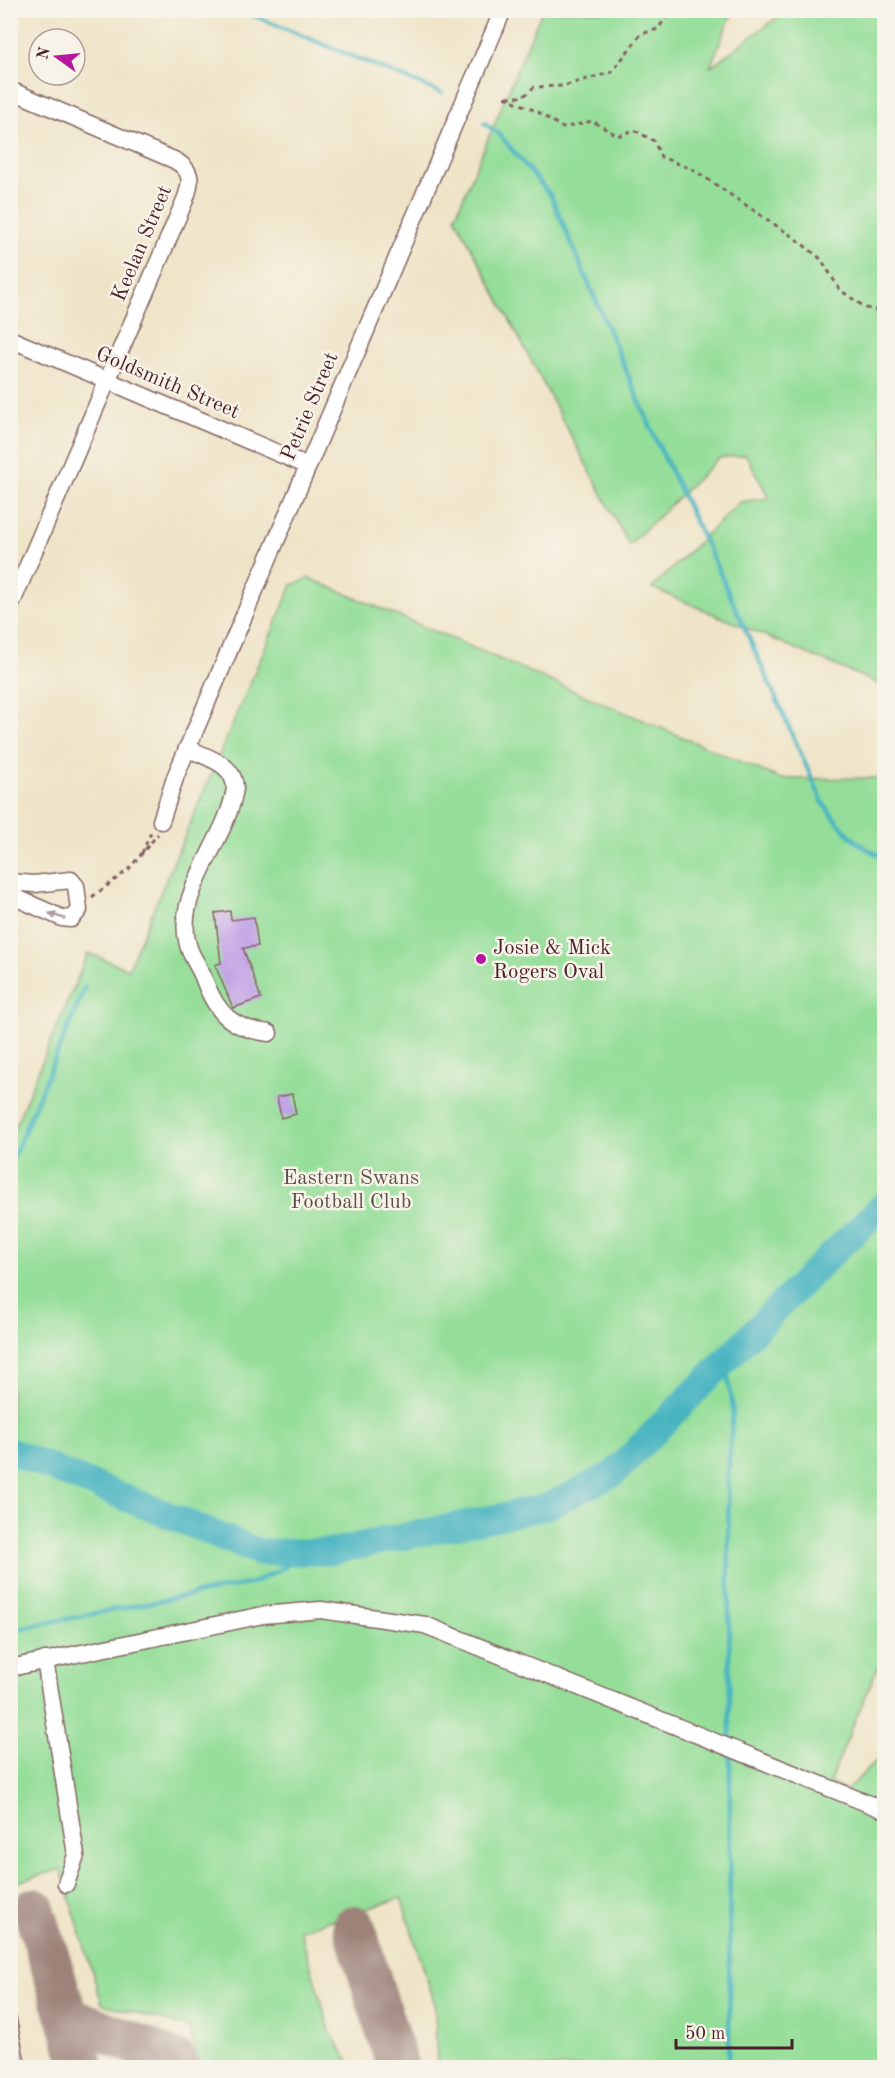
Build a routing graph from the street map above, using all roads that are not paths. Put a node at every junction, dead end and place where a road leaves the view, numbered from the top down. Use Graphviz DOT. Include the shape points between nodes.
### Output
graph roads {
  1 [pos="503,10"];
  2 [pos="10,90"];
  3 [pos="10,339"];
  4 [pos="107,380"];
  5 [pos="309,466"];
  6 [pos="10,608"];
  7 [pos="188,748"];
  8 [pos="161,821"];
  9 [pos="10,882"];
  10 [pos="10,895"];
  11 [pos="269,1033"];
  12 [pos="45,1660"];
  13 [pos="10,1668"];
  14 [pos="885,1810"];
  15 [pos="66,1884"];
  1 -- 5 [label="street, Petrie Street"];
  2 -- 4 [label="street, Keelan Street" via="174,160 190,175 185,200"];
  3 -- 4 [label="street, Goldsmith Street"];
  4 -- 5 [label="street, Goldsmith Street"];
  4 -- 6 [label="street"];
  5 -- 7 [label="street, Petrie Street"];
  7 -- 8 [label="street, Petrie Street"];
  7 -- 11 [label="street" via="227,768 236,788 184,913 188,945 220,1013 246,1029"];
  9 -- 10 [label="street, one-way" via="71,880 76,886 79,910 71,918 62,918"];
  12 -- 13 [label="street"];
  12 -- 14 [label="street" via="263,1615 321,1611 425,1625"];
  12 -- 15 [label="street" via="76,1855"];
}
